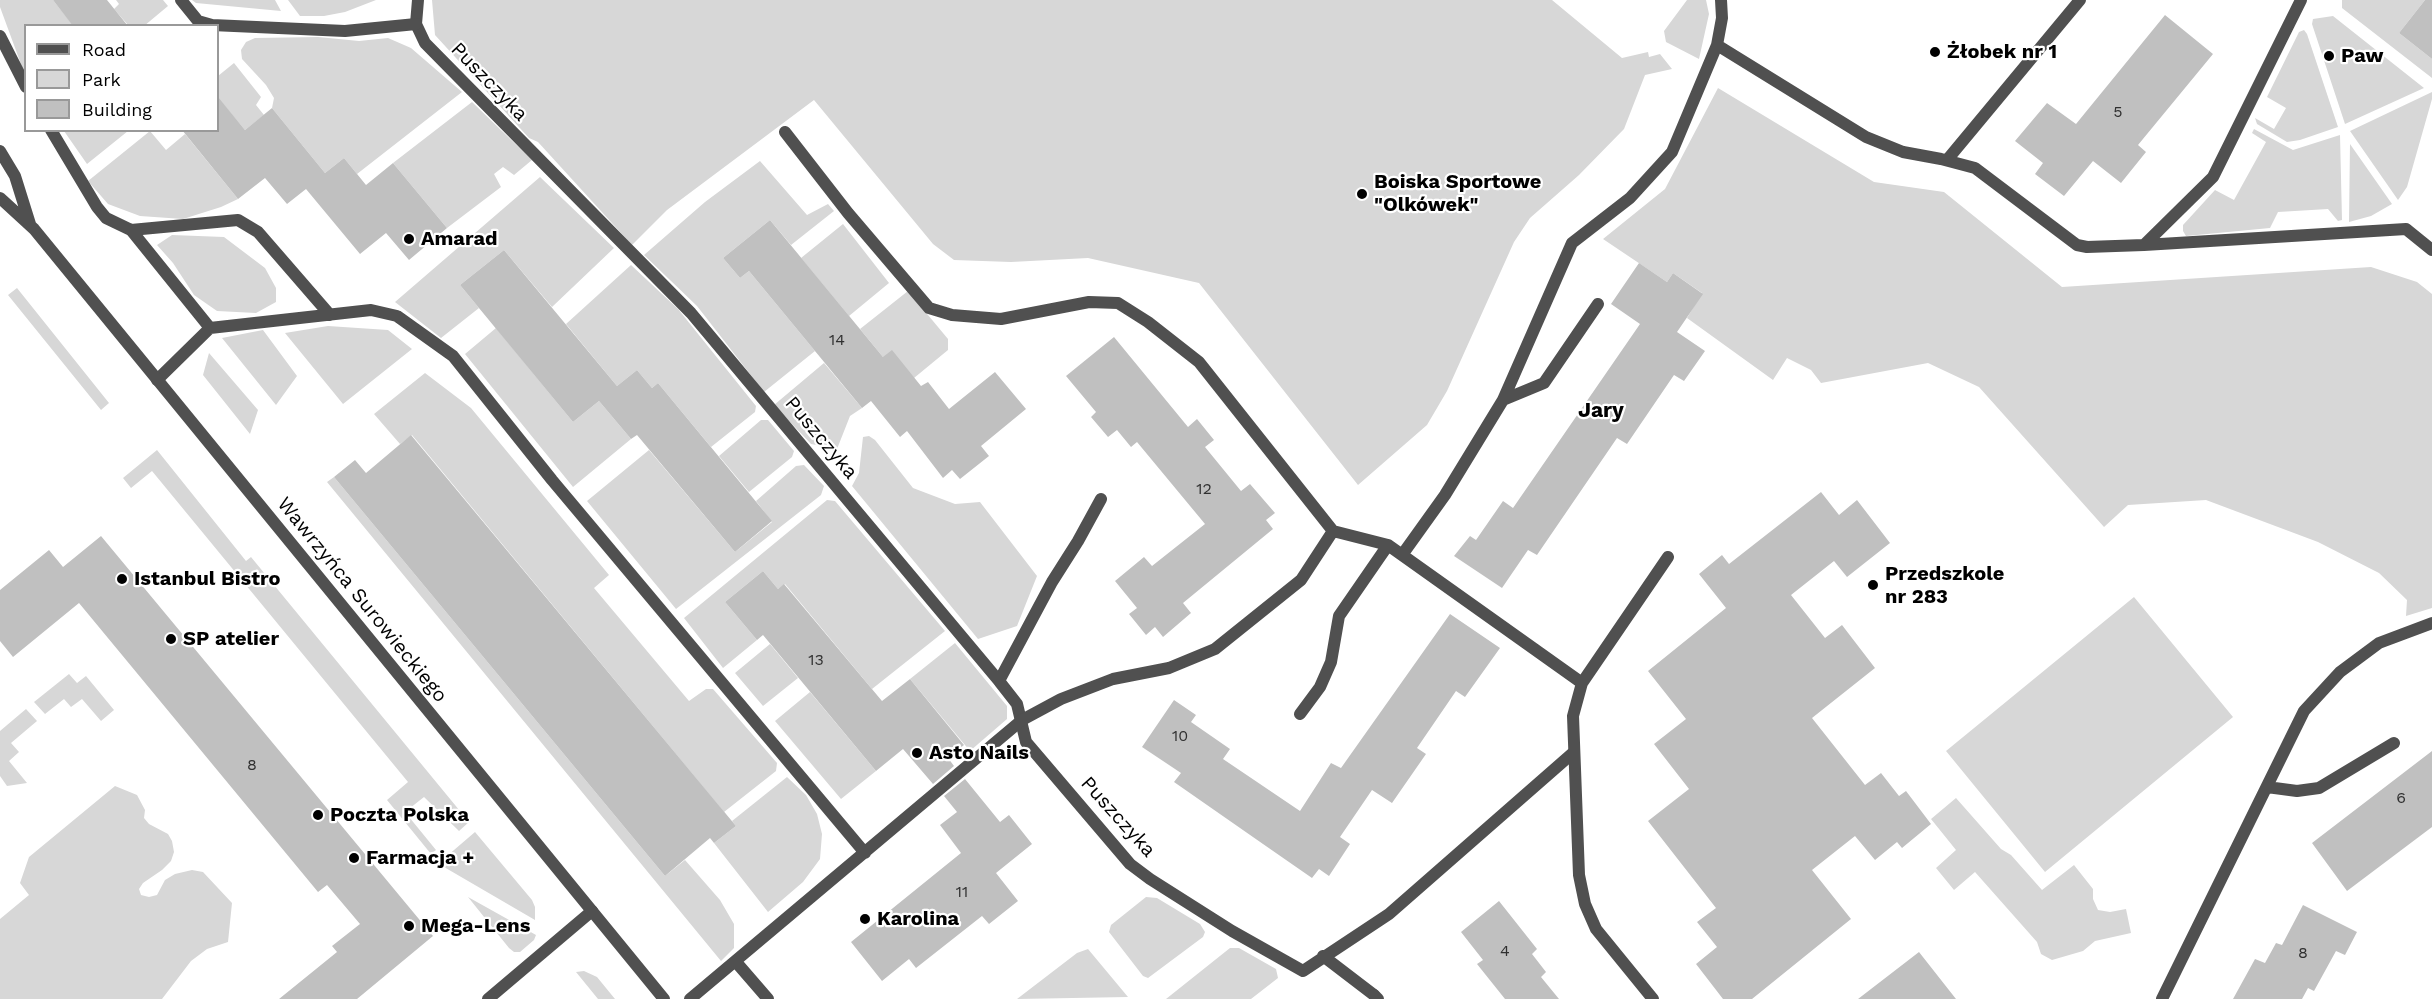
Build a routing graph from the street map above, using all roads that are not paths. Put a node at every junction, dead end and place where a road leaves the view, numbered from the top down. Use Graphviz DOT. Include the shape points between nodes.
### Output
graph roads {
  1 [pos="181,0"];
  2 [pos="418,0"];
  3 [pos="1721,0"];
  4 [pos="2080,0"];
  5 [pos="2301,0"];
  6 [pos="208,24"];
  7 [pos="416,24"];
  8 [pos="219,25"];
  9 [pos="0,36"];
  10 [pos="1717,45"];
  11 [pos="24,83"];
  12 [pos="52,132"];
  13 [pos="785,132"];
  14 [pos="0,151"];
  15 [pos="1947,160"];
  16 [pos="0,198"];
  17 [pos="31,225"];
  18 [pos="131,230"];
  19 [pos="2144,245"];
  20 [pos="2432,250"];
  21 [pos="1598,304"];
  22 [pos="330,315"];
  23 [pos="210,328"];
  24 [pos="157,380"];
  25 [pos="1503,400"];
  26 [pos="1101,498"];
  27 [pos="1333,531"];
  28 [pos="1388,545"];
  29 [pos="1402,555"];
  30 [pos="1668,557"];
  31 [pos="2432,623"];
  32 [pos="999,681"];
  33 [pos="1582,683"];
  34 [pos="1300,714"];
  35 [pos="1022,720"];
  36 [pos="2394,743"];
  37 [pos="1574,752"];
  38 [pos="2267,787"];
  39 [pos="864,853"];
  40 [pos="592,911"];
  41 [pos="1323,956"];
  42 [pos="736,962"];
  43 [pos="1376,997"];
  44 [pos="488,999"];
  45 [pos="664,999"];
  46 [pos="690,999"];
  47 [pos="768,999"];
  48 [pos="1653,999"];
  49 [pos="2162,999"];
  1 -- 6 [label="street" via="198,21"];
  2 -- 7 [label="street"];
  3 -- 10 [label="street"];
  4 -- 15 [label="street"];
  5 -- 19 [label="street" via="2212,177"];
  7 -- 8 [label="street" via="345,31"];
  7 -- 32 [label="street, Puszczyka" via="425,43 691,313"];
  9 -- 11 [label="street"];
  10 -- 15 [label="street" via="1866,137 1903,152"];
  10 -- 25 [label="street" via="1672,152 1630,198 1572,243"];
  12 -- 18 [label="street" via="97,207 106,218"];
  13 -- 27 [label="street" via="929,308 952,315 1001,319 1089,303 1118,303 1148,322 1199,362"];
  14 -- 17 [label="street, Wawrzyńca Surowieckiego" via="15,176"];
  15 -- 19 [label="street" via="1975,168 2077,245"];
  16 -- 17 [label="street, Wawrzyńca Surowieckiego"];
  17 -- 24 [label="street, Wawrzyńca Surowieckiego"];
  18 -- 22 [label="street" via="238,220 258,232"];
  18 -- 23 [label="street"];
  19 -- 20 [label="street" via="2406,229"];
  21 -- 25 [label="street" via="1544,383"];
  22 -- 23 [label="street"];
  22 -- 39 [label="street" via="371,310 397,316 453,356"];
  23 -- 24 [label="street"];
  24 -- 40 [label="street, Wawrzyńca Surowieckiego"];
  25 -- 29 [label="street" via="1445,495"];
  26 -- 32 [label="street"];
  27 -- 28 [label="street"];
  27 -- 35 [label="street" via="1301,580 1215,650 1169,668 1113,679 1061,699"];
  28 -- 29 [label="street"];
  28 -- 34 [label="street" via="1339,616 1331,662 1320,687"];
  29 -- 33 [label="street"];
  30 -- 33 [label="street"];
  31 -- 38 [label="street" via="2379,643 2340,672 2304,711"];
  32 -- 35 [label="street, Puszczyka" via="1017,704"];
  33 -- 37 [label="street" via="1573,716"];
  35 -- 39 [label="street"];
  35 -- 41 [label="street, Puszczyka" via="1026,742 1130,864 1303,971"];
  36 -- 38 [label="street" via="2319,788 2297,791"];
  37 -- 41 [label="street" via="1389,914"];
  37 -- 48 [label="street" via="1579,875 1585,903 1596,929"];
  38 -- 49 [label="street"];
  39 -- 42 [label="street"];
  40 -- 44 [label="street"];
  40 -- 45 [label="street, Wawrzyńca Surowieckiego"];
  41 -- 43 [label="street"];
  42 -- 46 [label="street"];
  42 -- 47 [label="street"];
}
